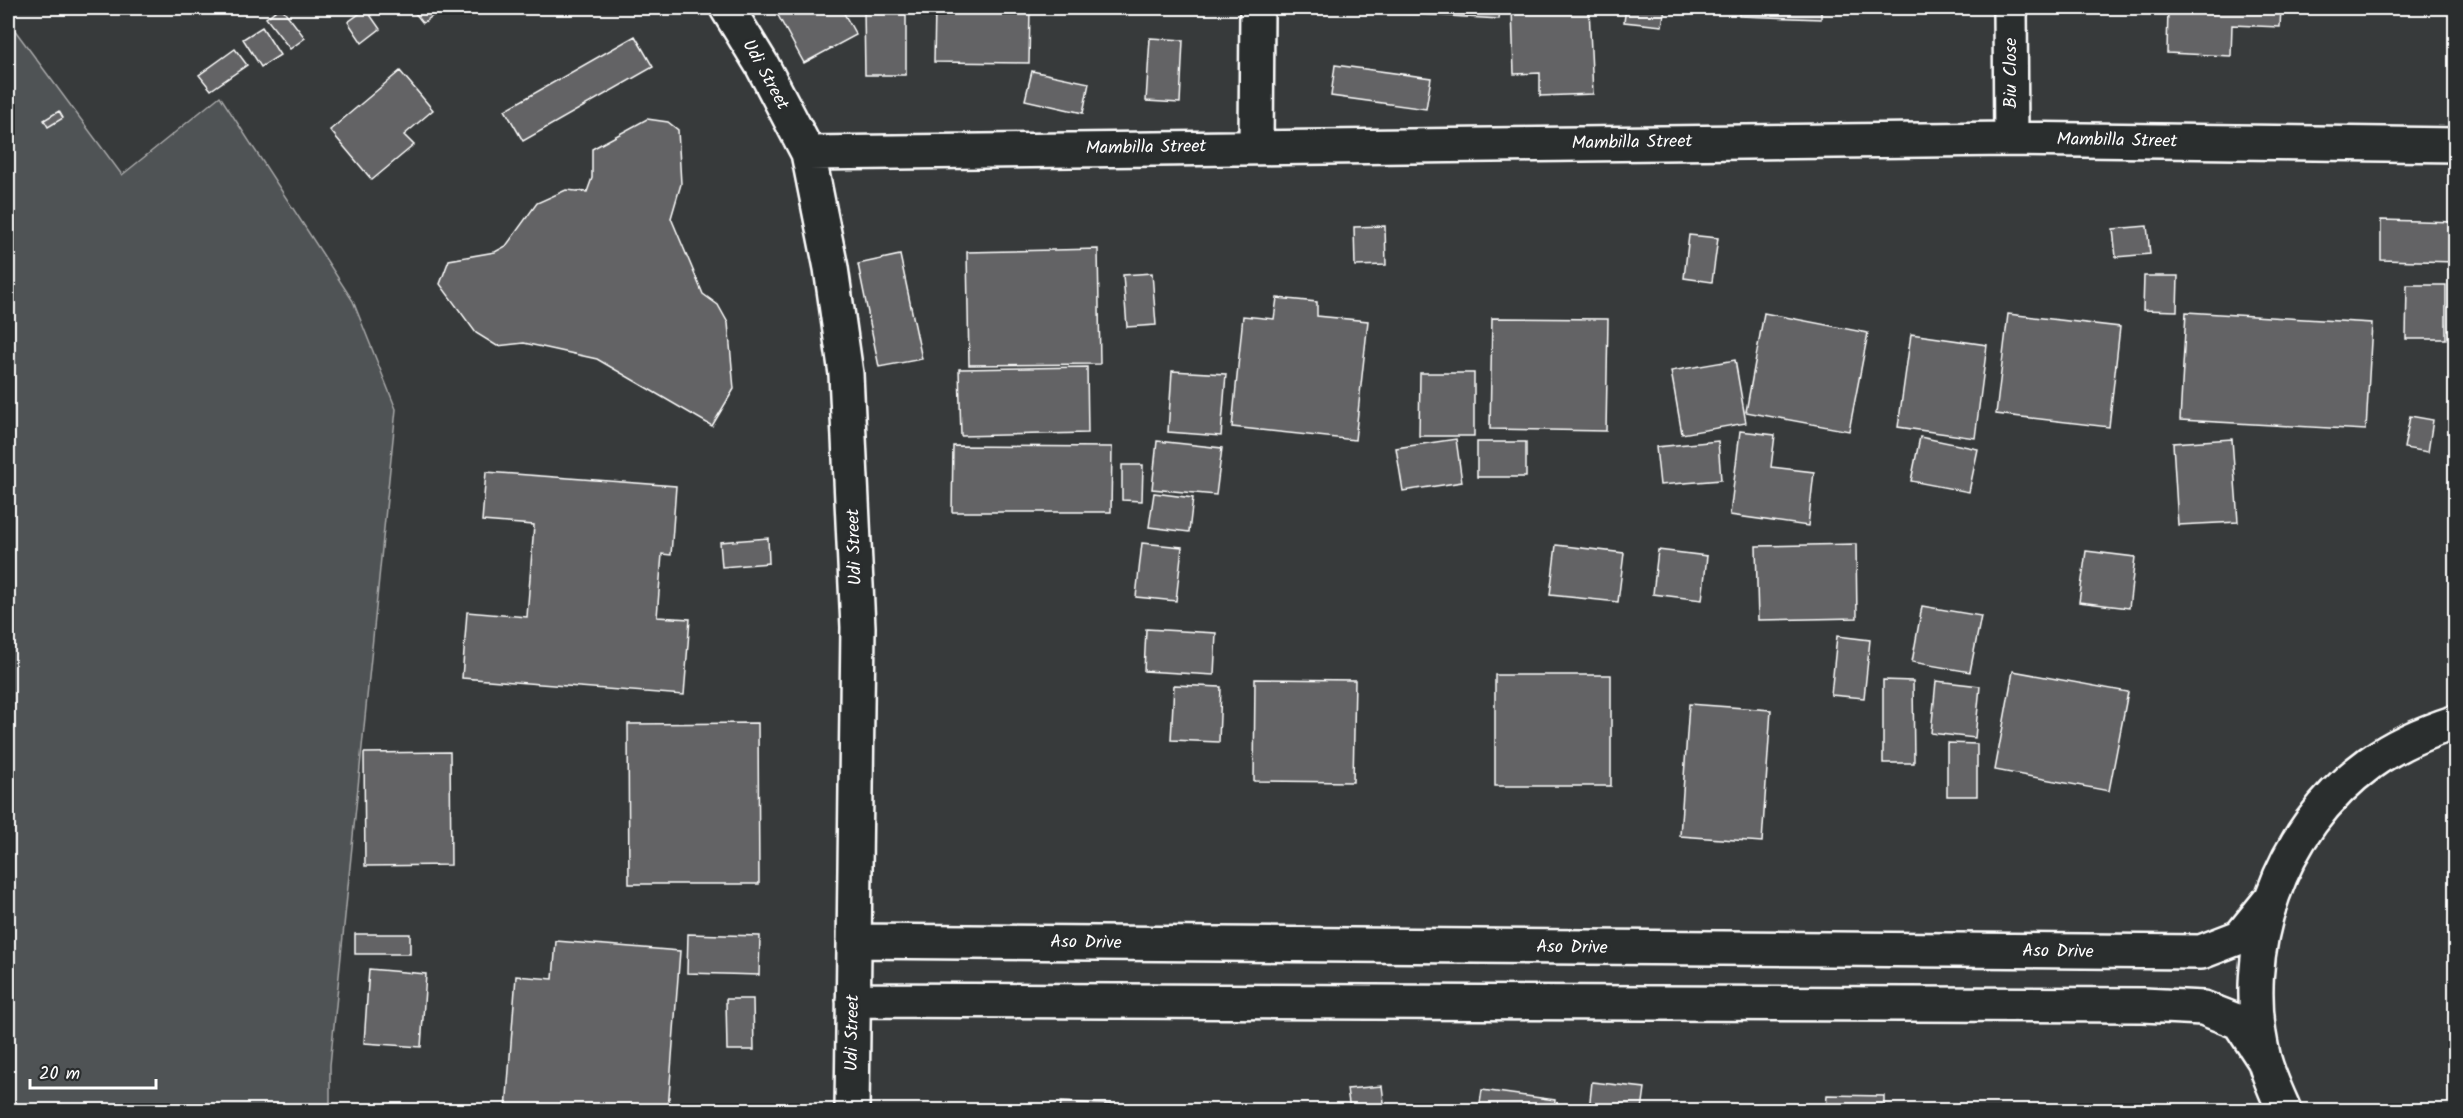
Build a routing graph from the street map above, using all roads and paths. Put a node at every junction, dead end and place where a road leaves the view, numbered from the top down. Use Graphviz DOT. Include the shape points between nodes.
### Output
graph roads {
  1 [pos="726,8"];
  2 [pos="1257,8"];
  3 [pos="2010,8"];
  4 [pos="2011,139"];
  5 [pos="2456,145"];
  6 [pos="1256,146"];
  7 [pos="808,153"];
  8 [pos="2456,722"];
  9 [pos="2269,901"];
  10 [pos="854,941"];
  11 [pos="853,1000"];
  12 [pos="2264,1060"];
  13 [pos="852,1110"];
  14 [pos="2284,1110"];
  1 -- 7 [label="street, Udi Street" via="762,65"];
  2 -- 6 [label="street"];
  3 -- 4 [label="street, Biu Close"];
  4 -- 5 [label="street, Mambilla Street"];
  4 -- 6 [label="street, Mambilla Street"];
  6 -- 7 [label="street, Mambilla Street"];
  7 -- 10 [label="street, Udi Street" via="831,268 846,374 854,495 858,627"];
  8 -- 9 [label="street" via="2419,734 2369,764 2327,803 2293,849"];
  9 -- 10 [label="street, Aso Drive" via="2240,937 2201,952"];
  9 -- 12 [label="street" via="2257,953 2256,1007"];
  10 -- 11 [label="street, Udi Street"];
  11 -- 12 [label="street" via="2143,1005 2203,1008 2240,1022"];
  11 -- 13 [label="street, Udi Street"];
  12 -- 14 [label="street"];
}
